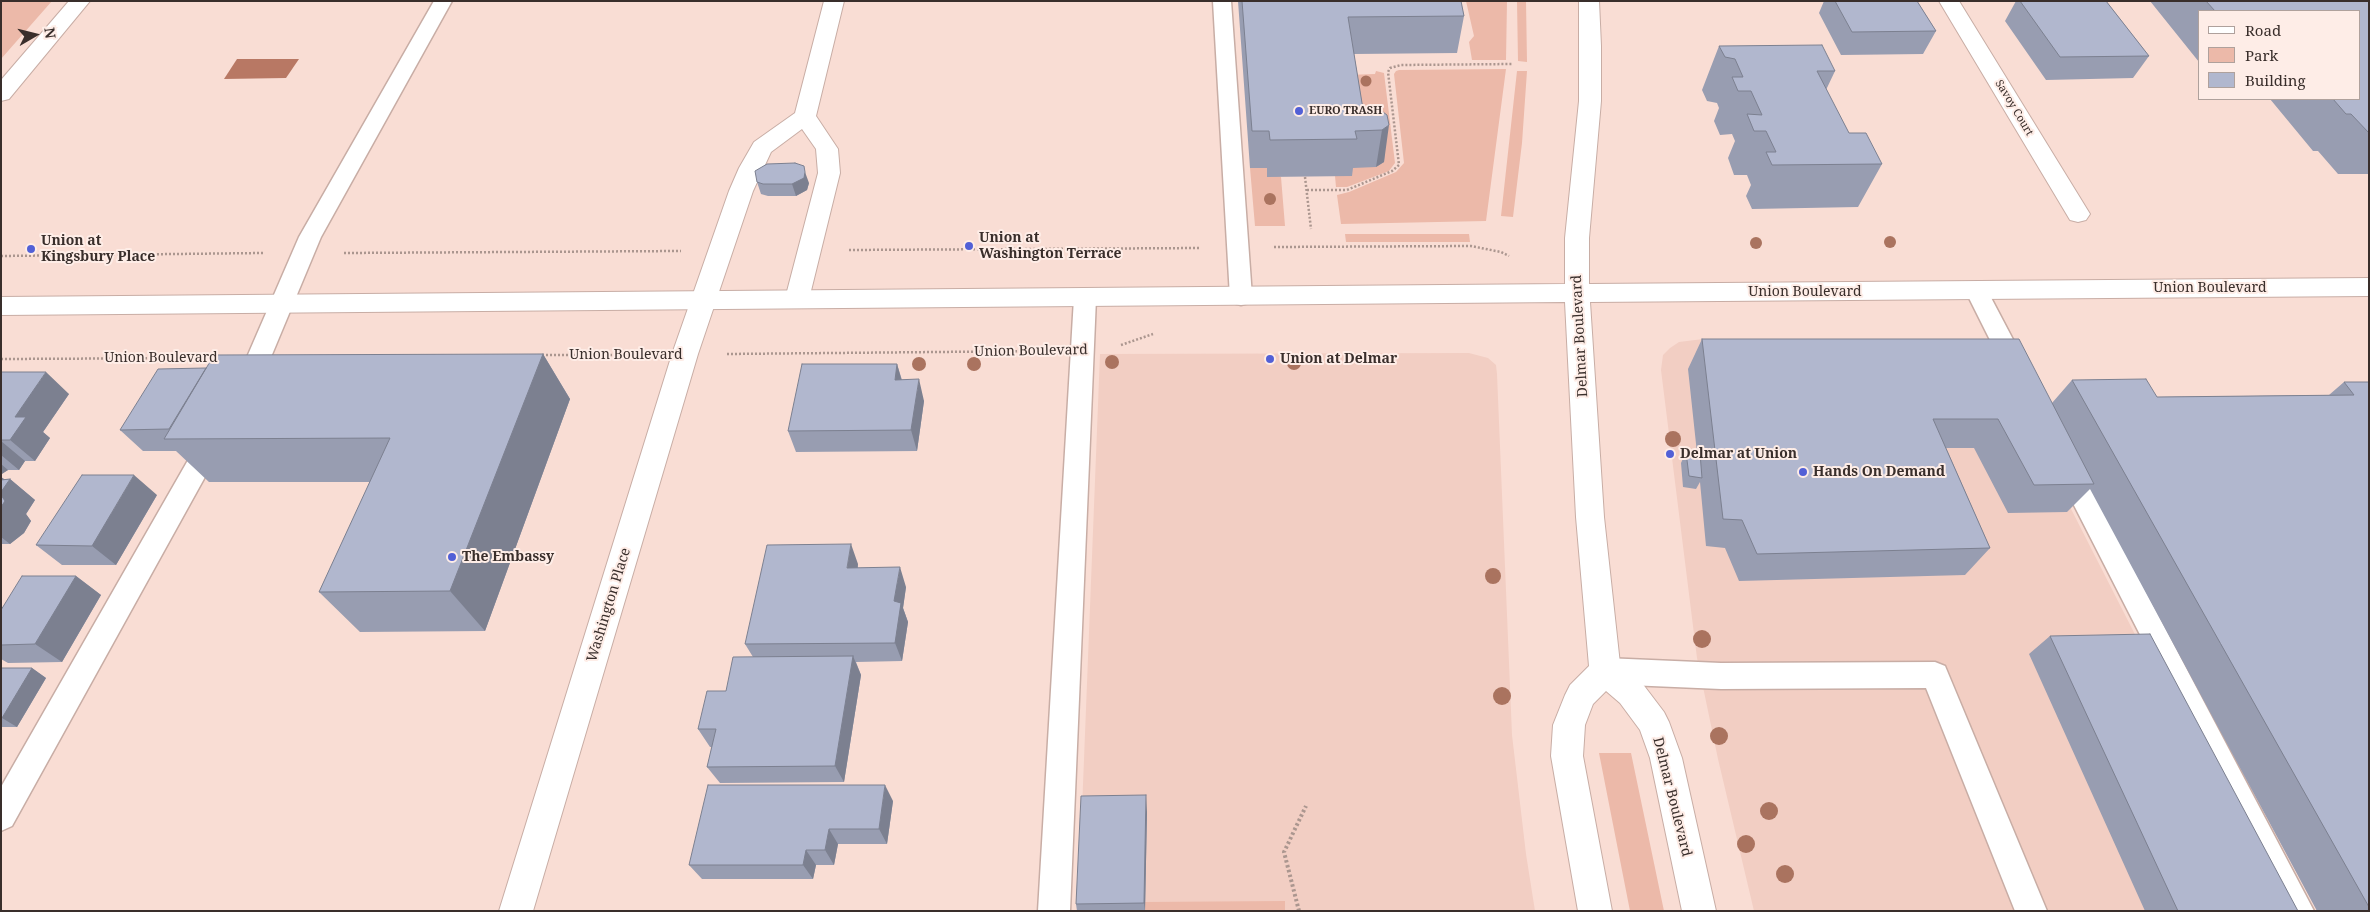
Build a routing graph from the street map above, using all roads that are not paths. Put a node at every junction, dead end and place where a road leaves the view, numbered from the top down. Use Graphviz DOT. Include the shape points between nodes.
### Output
graph roads {
  1 [pos="80,1"];
  2 [pos="443,1"];
  3 [pos="834,1"];
  4 [pos="1222,1"];
  5 [pos="1589,1"];
  6 [pos="1949,1"];
  7 [pos="1,94"];
  8 [pos="805,116"];
  9 [pos="2078,214"];
  10 [pos="2369,287"];
  11 [pos="1976,290"];
  12 [pos="1577,294"];
  13 [pos="1241,297"];
  14 [pos="1085,298"];
  15 [pos="798,299"];
  16 [pos="704,301"];
  17 [pos="281,304"];
  18 [pos="1,306"];
  19 [pos="2026,388"];
  20 [pos="2054,441"];
  21 [pos="1606,671"];
  22 [pos="1,816"];
  23 [pos="516,911"];
  24 [pos="1054,911"];
  25 [pos="1595,911"];
  26 [pos="1699,911"];
  27 [pos="2031,911"];
  28 [pos="2298,911"];
  1 -- 7 [label="main road"];
  2 -- 17 [label="lane" via="310,237"];
  3 -- 8 [label="main road"];
  4 -- 13 [label="lane"];
  5 -- 12 [label="main road, Delmar Boulevard" via="1590,101 1576,238"];
  6 -- 9 [label="main road, Savoy Court"];
  8 -- 15 [label="main road" via="827,149 829,173"];
  8 -- 16 [label="main road, Washington Place" via="762,147 750,168"];
  10 -- 11 [label="main road, Union Boulevard"];
  11 -- 12 [label="main road, Union Boulevard"];
  11 -- 19 [label="lane"];
  12 -- 13 [label="main road, Union Boulevard"];
  12 -- 21 [label="main road, Delmar Boulevard" via="1590,517"];
  13 -- 14 [label="main road, Union Boulevard"];
  14 -- 15 [label="main road, Union Boulevard"];
  14 -- 24 [label="lane"];
  15 -- 16 [label="main road, Union Boulevard"];
  16 -- 17 [label="main road, Union Boulevard"];
  16 -- 23 [label="main road, Washington Place" via="685,354"];
  17 -- 18 [label="main road, Union Boulevard"];
  17 -- 22 [label="lane" via="259,357 229,412"];
  20 -- 28 [label="lane"];
  21 -- 25 [label="main road" via="1582,696 1569,725 1567,756"];
  21 -- 26 [label="main road, Delmar Boulevard" via="1630,692 1653,722 1666,758"];
  21 -- 27 [label="lane" via="1721,676 1935,675"];
}
